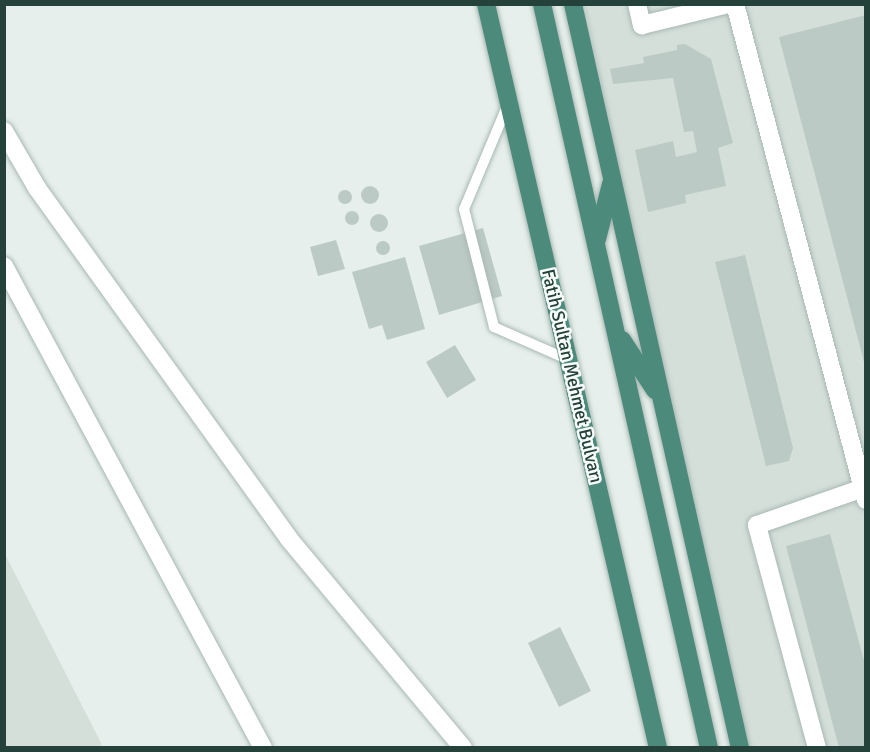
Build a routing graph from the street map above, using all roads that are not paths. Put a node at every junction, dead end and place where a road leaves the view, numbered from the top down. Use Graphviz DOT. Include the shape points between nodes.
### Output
graph roads {
  1 [pos="486,4"];
  2 [pos="542,4"];
  3 [pos="573,4"];
  4 [pos="637,4"];
  5 [pos="728,4"];
  6 [pos="735,4"];
  7 [pos="508,104"];
  8 [pos="4,131"];
  9 [pos="612,180"];
  10 [pos="596,243"];
  11 [pos="4,266"];
  12 [pos="616,330"];
  13 [pos="569,360"];
  14 [pos="661,399"];
  15 [pos="864,492"];
  16 [pos="263,747"];
  17 [pos="463,747"];
  18 [pos="657,747"];
  19 [pos="708,747"];
  20 [pos="740,747"];
  21 [pos="817,747"];
  1 -- 7 [label="highway, Fatih Sultan Mehmet Bulvarı"];
  2 -- 10 [label="highway"];
  3 -- 9 [label="highway"];
  4 -- 5 [label="street" via="642,25"];
  6 -- 15 [label="street"];
  7 -- 13 [label="highway, Fatih Sultan Mehmet Bulvarı"];
  7 -- 13 [label="lane" via="464,209 494,327"];
  8 -- 17 [label="street" via="37,188 289,539"];
  9 -- 10 [label="highway"];
  9 -- 14 [label="highway"];
  10 -- 12 [label="highway"];
  11 -- 16 [label="street"];
  12 -- 14 [label="highway"];
  12 -- 19 [label="highway"];
  13 -- 18 [label="highway, Fatih Sultan Mehmet Bulvarı"];
  14 -- 20 [label="highway"];
  15 -- 21 [label="street" via="757,525"];
}
